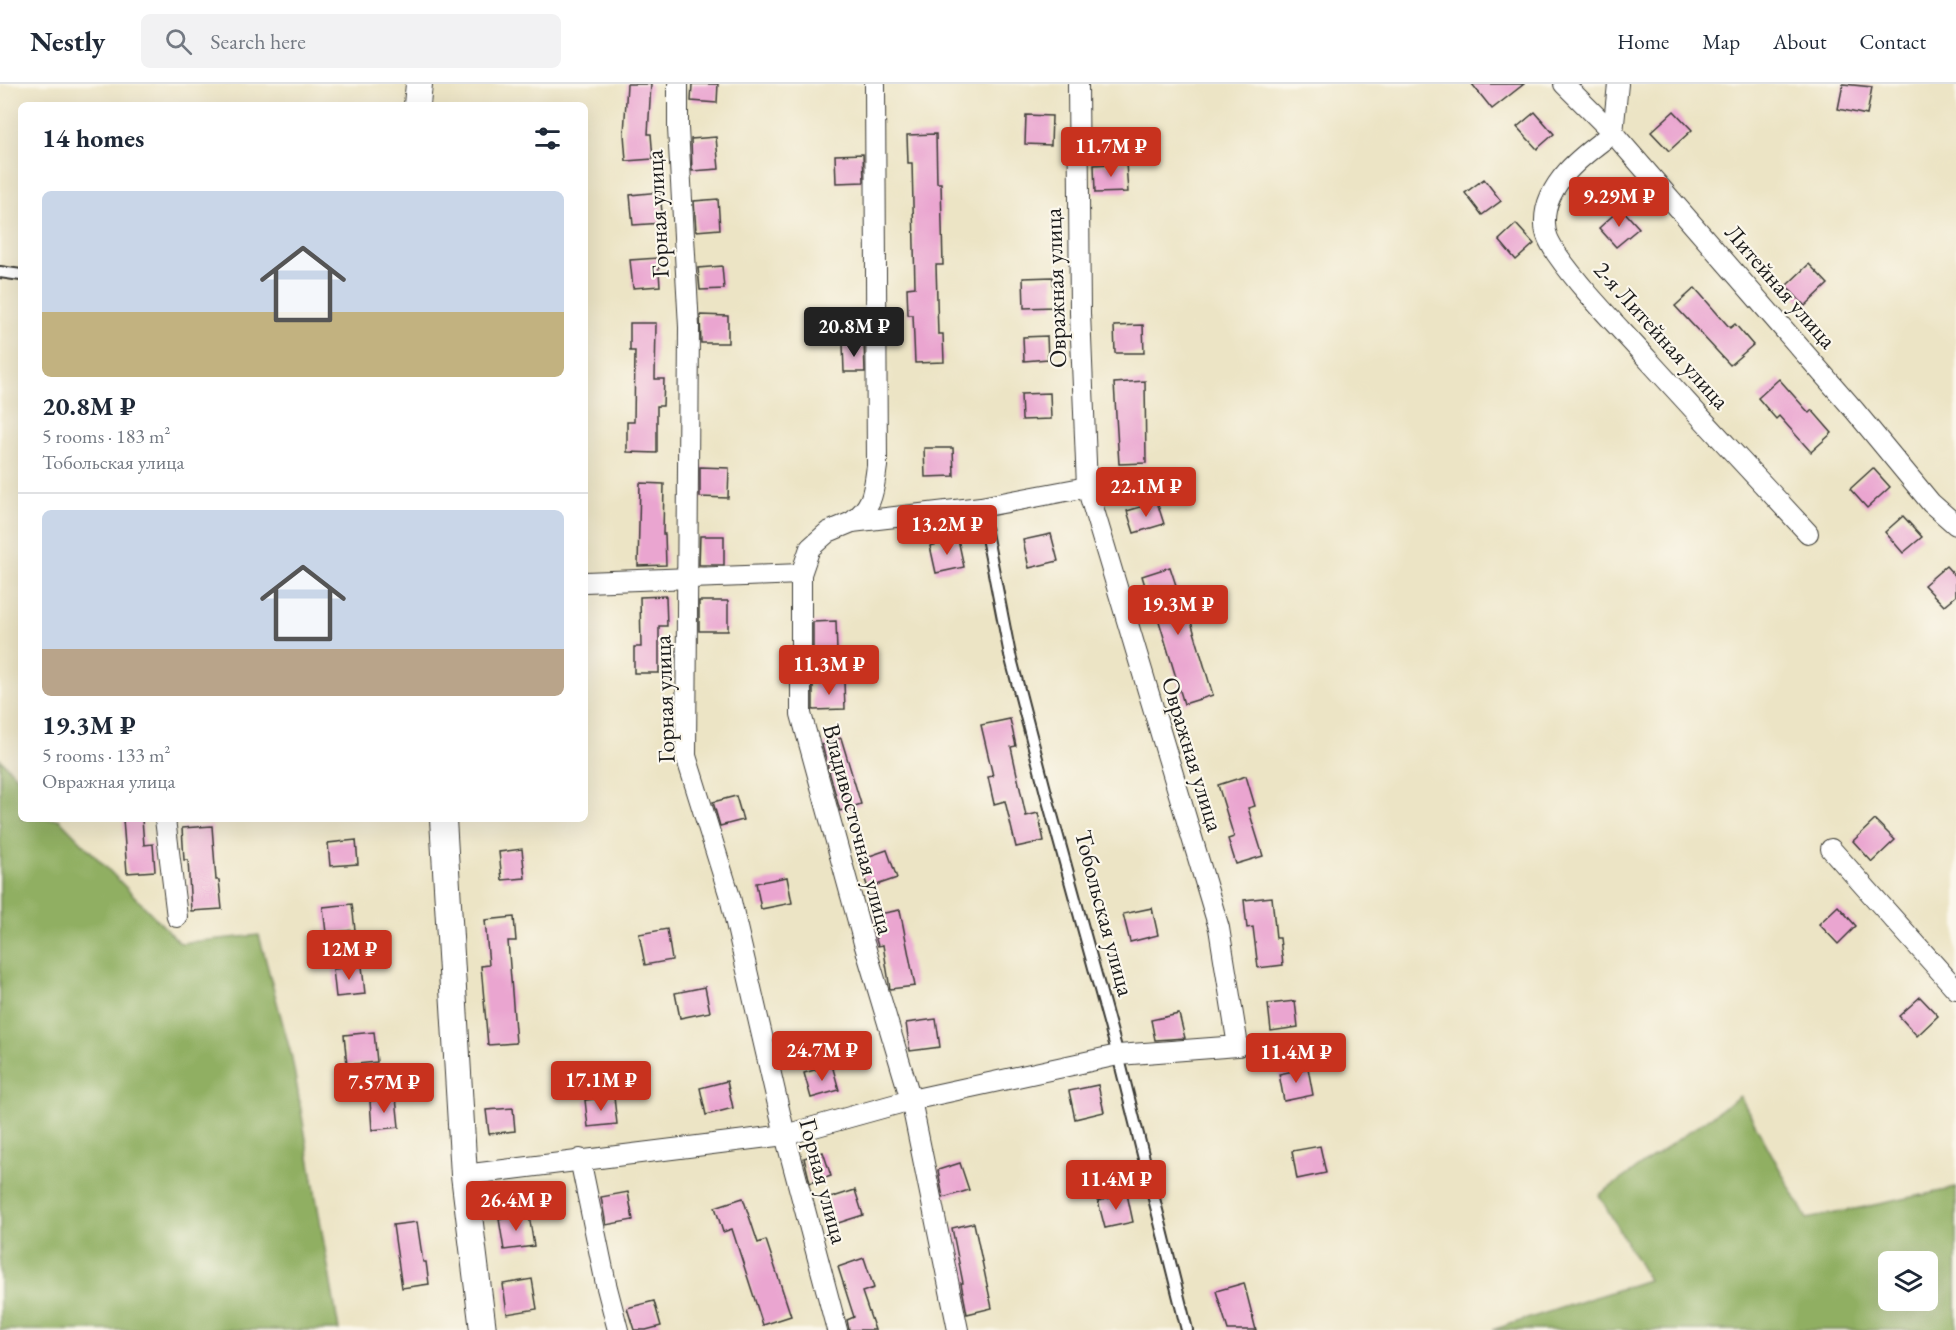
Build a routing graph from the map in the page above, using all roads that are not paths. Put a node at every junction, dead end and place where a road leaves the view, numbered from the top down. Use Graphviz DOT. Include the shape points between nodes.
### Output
graph roads {
  1 [pos="419,84"];
  2 [pos="678,84"];
  3 [pos="875,84"];
  4 [pos="1078,84"];
  5 [pos="1564,84"];
  6 [pos="1618,84"];
  7 [pos="417,102"];
  8 [pos="1613,133"];
  9 [pos="0,272"];
  10 [pos="18,275"];
  11 [pos="1087,487"];
  12 [pos="981,507"];
  13 [pos="852,522"];
  14 [pos="1956,525"];
  15 [pos="1808,533"];
  16 [pos="801,574"];
  17 [pos="686,579"];
  18 [pos="588,582"];
  19 [pos="165,822"];
  20 [pos="443,822"];
  21 [pos="1830,849"];
  22 [pos="177,917"];
  23 [pos="1956,989"];
  24 [pos="1118,1055"];
  25 [pos="911,1100"];
  26 [pos="784,1135"];
  27 [pos="580,1159"];
  28 [pos="464,1175"];
  29 [pos="483,1330"];
  30 [pos="618,1330"];
  31 [pos="837,1330"];
  32 [pos="958,1330"];
  33 [pos="1187,1330"];
  1 -- 7 [label="street"];
  2 -- 17 [label="street, Горная улица" via="689,327"];
  3 -- 13 [label="street" via="877,466 872,498 866,511"];
  4 -- 11 [label="street, Овражная улица"];
  5 -- 8 [label="street, Литейная улица"];
  6 -- 8 [label="street"];
  8 -- 14 [label="street, Литейная улица" via="1930,503"];
  8 -- 15 [label="street, 2-я Литейная улица" via="1572,166 1547,201 1546,236 1573,274 1629,338"];
  9 -- 10 [label="lane"];
  11 -- 12 [label="street, Владивосточная улица"];
  11 -- 24 [label="street, Овражная улица" via="1219,928 1238,1046"];
  12 -- 13 [label="street, Владивосточная улица"];
  12 -- 24 [label="lane, Тобольская улица" via="1013,666"];
  13 -- 16 [label="street, Владивосточная улица" via="828,532 810,548"];
  16 -- 17 [label="street"];
  16 -- 25 [label="street, Владивосточная улица" via="801,714"];
  17 -- 18 [label="street"];
  17 -- 26 [label="street, Горная улица" via="686,756 730,897"];
  19 -- 22 [label="street"];
  20 -- 28 [label="street"];
  21 -- 23 [label="street"];
  24 -- 25 [label="street"];
  24 -- 33 [label="lane, Тобольская улица"];
  25 -- 26 [label="street"];
  25 -- 32 [label="street, Владивосточная улица"];
  26 -- 27 [label="street"];
  26 -- 31 [label="street, Горная улица"];
  27 -- 28 [label="street"];
  27 -- 30 [label="street"];
  28 -- 29 [label="street"];
}
